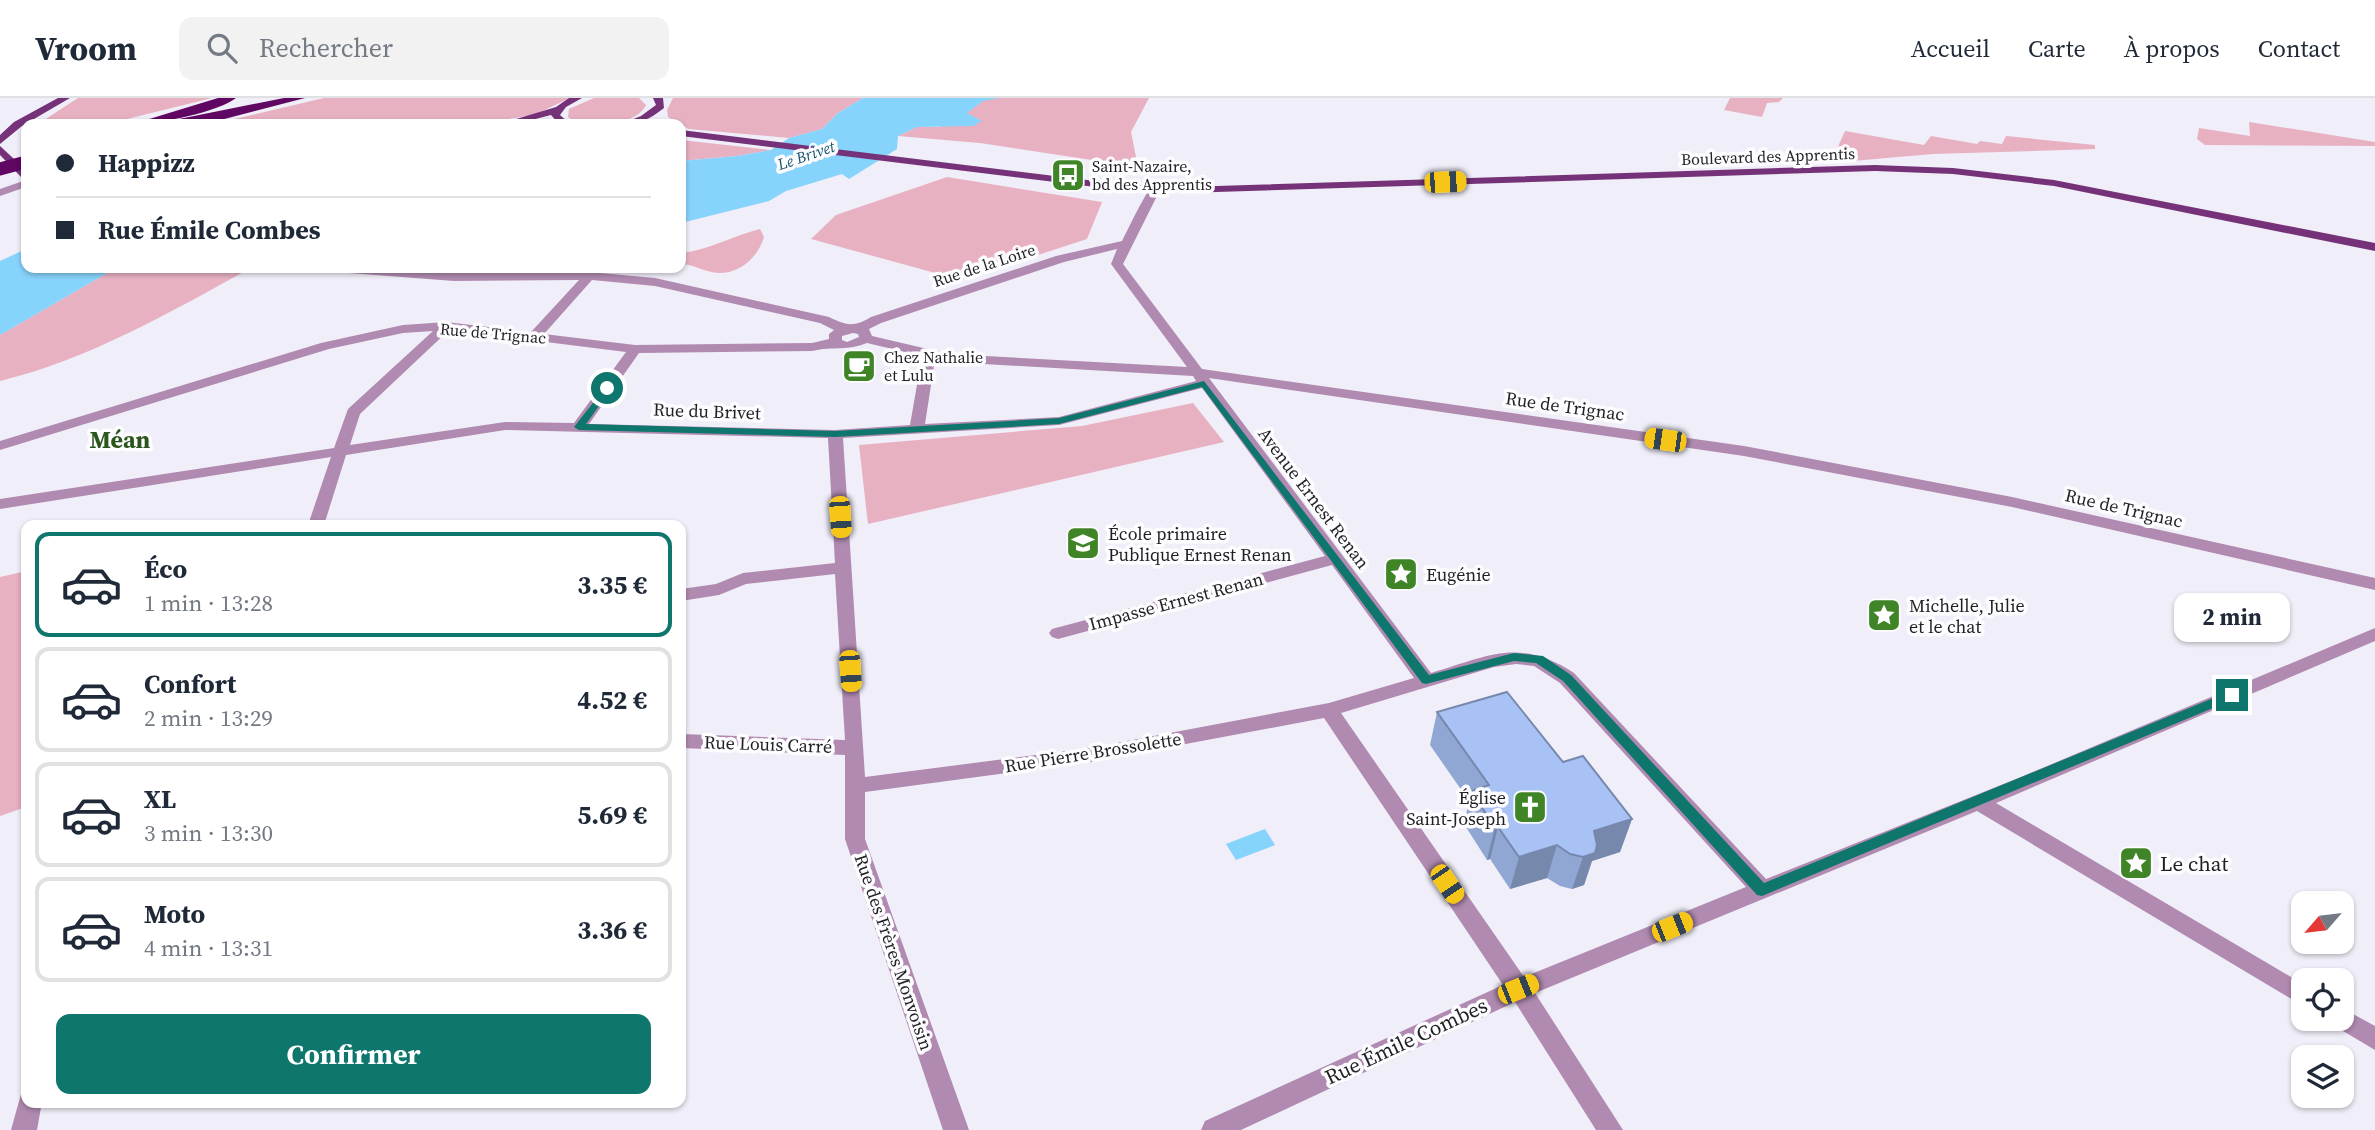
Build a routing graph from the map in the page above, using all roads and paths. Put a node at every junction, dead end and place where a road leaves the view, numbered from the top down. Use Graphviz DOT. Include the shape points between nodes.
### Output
graph roads {
  1 [pos="65,98"];
  2 [pos="230,98"];
  3 [pos="249,98"];
  4 [pos="281,98"];
  5 [pos="299,98"];
  6 [pos="577,98"];
  7 [pos="658,98"];
  8 [pos="557,110"];
  9 [pos="657,118"];
  10 [pos="27,119"];
  11 [pos="180,119"];
  12 [pos="181,119"];
  13 [pos="184,119"];
  14 [pos="209,119"];
  15 [pos="525,119"];
  16 [pos="559,119"];
  17 [pos="21,122"];
  18 [pos="686,134"];
  19 [pos="0,141"];
  20 [pos="0,149"];
  21 [pos="21,154"];
  22 [pos="0,160"];
  23 [pos="21,163"];
  24 [pos="0,169"];
  25 [pos="21,171"];
  26 [pos="21,185"];
  27 [pos="1154,188"];
  28 [pos="0,193"];
  29 [pos="1123,244"];
  30 [pos="2375,247"];
  31 [pos="402,273"];
  32 [pos="589,276"];
  33 [pos="446,326"];
  34 [pos="844,330"];
  35 [pos="863,334"];
  36 [pos="535,336"];
  37 [pos="835,342"];
  38 [pos="635,349"];
  39 [pos="929,355"];
  40 [pos="1200,378"];
  41 [pos="579,427"];
  42 [pos="917,429"];
  43 [pos="835,434"];
  44 [pos="0,446"];
  45 [pos="340,452"];
  46 [pos="0,504"];
  47 [pos="318,520"];
  48 [pos="1335,559"];
  49 [pos="843,568"];
  50 [pos="2375,584"];
  51 [pos="686,594"];
  52 [pos="1058,634"];
  53 [pos="2375,634"];
  54 [pos="1426,680"];
  55 [pos="1329,710"];
  56 [pos="686,741"];
  57 [pos="855,748"];
  58 [pos="855,786"];
  59 [pos="1979,801"];
  60 [pos="1762,890"];
  61 [pos="1518,989"];
  62 [pos="2291,989"];
  63 [pos="2354,1026"];
  64 [pos="2375,1039"];
  65 [pos="29,1108"];
  66 [pos="24,1130"];
  67 [pos="956,1130"];
  68 [pos="1214,1130"];
  69 [pos="1610,1130"];
  1 -- 10 [label="main road"];
  2 -- 11 [label="highway"];
  3 -- 12 [label="highway"];
  4 -- 13 [label="highway"];
  5 -- 14 [label="highway"];
  6 -- 8 [label="main road"];
  7 -- 9 [label="main road"];
  8 -- 15 [label="main road"];
  8 -- 16 [label="main road"];
  17 -- 19 [label="main road"];
  18 -- 27 [label="main road, Boulevard des Apprentis"];
  20 -- 25 [label="main road"];
  21 -- 22 [label="highway"];
  23 -- 24 [label="highway, bridge"];
  26 -- 28 [label="street"];
  27 -- 29 [label="street" via="1146,213"];
  27 -- 30 [label="main road, Boulevard des Apprentis" via="1907,168 2054,183"];
  29 -- 35 [label="street, Rue de la Loire" via="1060,259 876,320"];
  29 -- 40 [label="street, Avenue Ernest Renan" via="1117,264"];
  31 -- 32 [label="street"];
  32 -- 34 [label="street" via="655,282 824,320"];
  32 -- 36 [label="street"];
  33 -- 36 [label="street, Rue de Trignac"];
  33 -- 44 [label="street, Rue de Trignac" via="362,336"];
  33 -- 45 [label="street" via="353,412"];
  34 -- 35 [label="street"];
  34 -- 37 [label="street" via="834,337"];
  35 -- 37 [label="street, Rue de Trignac" via="848,346"];
  35 -- 39 [label="street, Rue de Trignac"];
  36 -- 38 [label="street, Rue de Trignac"];
  37 -- 38 [label="street, Rue de Trignac" via="812,347"];
  38 -- 41 [label="street"];
  39 -- 40 [label="street, Rue de Trignac"];
  39 -- 42 [label="street"];
  40 -- 42 [label="street, Rue du Brivet" via="1059,421"];
  40 -- 48 [label="street, Avenue Ernest Renan"];
  40 -- 50 [label="street, Rue de Trignac" via="1744,451 2012,502"];
  41 -- 43 [label="street, Rue du Brivet"];
  41 -- 45 [label="street, Rue du Brivet" via="505,426"];
  42 -- 43 [label="street, Rue du Brivet"];
  43 -- 49 [label="street, Rue des Frères Monvoisin"];
  45 -- 46 [label="street, Rue du Brivet"];
  45 -- 47 [label="street"];
  48 -- 52 [label="street, Impasse Ernest Renan"];
  48 -- 54 [label="street, Avenue Ernest Renan"];
  49 -- 51 [label="street" via="743,579"];
  49 -- 57 [label="street, Rue des Frères Monvoisin"];
  53 -- 59 [label="street, Rue Émile Combes"];
  54 -- 55 [label="street, Rue Pierre Brossolette"];
  54 -- 60 [label="street, Rue Pierre Brossolette" via="1514,657 1538,659 1567,678"];
  55 -- 58 [label="street, Rue Pierre Brossolette" via="1090,755"];
  55 -- 61 [label="street"];
  56 -- 57 [label="street, Rue Louis Carré"];
  57 -- 58 [label="street, Rue des Frères Monvoisin"];
  58 -- 67 [label="street, Rue des Frères Monvoisin" via="855,839"];
  59 -- 60 [label="street, Rue Émile Combes"];
  59 -- 62 [label="street"];
  60 -- 61 [label="street, Rue Émile Combes"];
  61 -- 68 [label="street, Rue Émile Combes"];
  61 -- 69 [label="street"];
  63 -- 64 [label="street"];
  65 -- 66 [label="street"];
}
